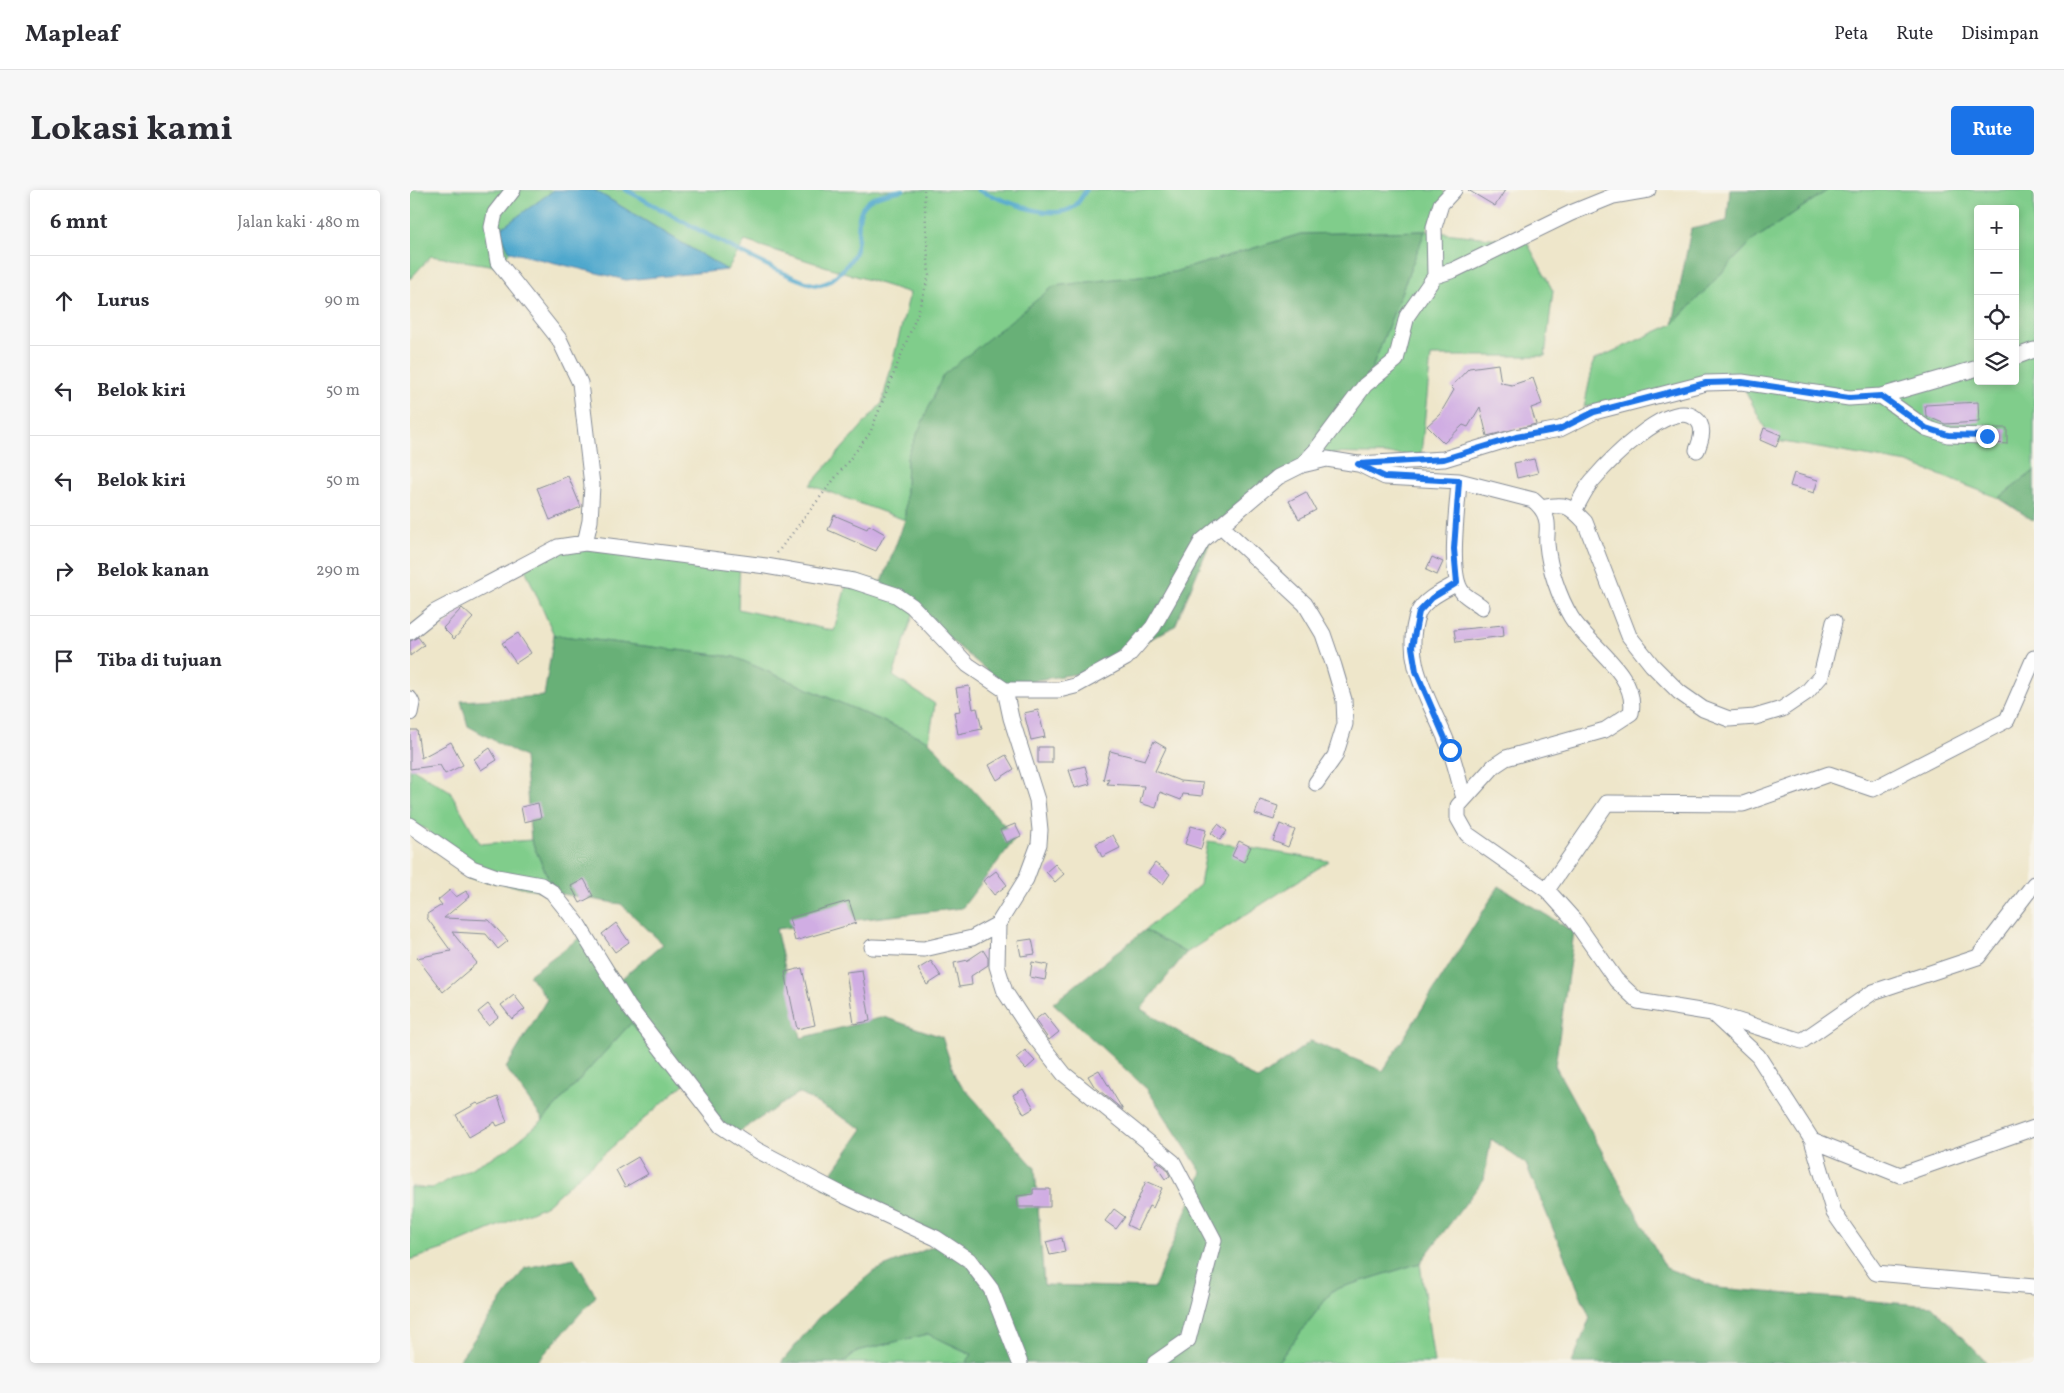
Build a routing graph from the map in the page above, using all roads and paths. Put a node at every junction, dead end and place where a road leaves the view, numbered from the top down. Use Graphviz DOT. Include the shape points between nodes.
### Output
graph roads {
  1 [pos="513,190"];
  2 [pos="924,190"];
  3 [pos="1454,190"];
  4 [pos="1648,190"];
  5 [pos="1435,276"];
  6 [pos="2034,350"];
  7 [pos="2019,355"];
  8 [pos="1974,369"];
  9 [pos="1881,396"];
  10 [pos="1987,436"];
  11 [pos="1697,450"];
  12 [pos="1358,464"];
  13 [pos="1302,465"];
  14 [pos="1459,481"];
  15 [pos="1542,508"];
  16 [pos="1574,511"];
  17 [pos="1220,525"];
  18 [pos="585,543"];
  19 [pos="766,566"];
  20 [pos="1457,583"];
  21 [pos="1482,607"];
  22 [pos="436,612"];
  23 [pos="410,622"];
  24 [pos="1834,622"];
  25 [pos="410,632"];
  26 [pos="2034,658"];
  27 [pos="1005,690"];
  28 [pos="410,698"];
  29 [pos="410,712"];
  30 [pos="1316,783"];
  31 [pos="1464,798"];
  32 [pos="410,825"];
  33 [pos="2034,884"];
  34 [pos="1547,890"];
  35 [pos="998,924"];
  36 [pos="872,947"];
  37 [pos="1712,1013"];
  38 [pos="2034,1128"];
  39 [pos="1812,1140"];
  40 [pos="2034,1287"];
  41 [pos="1020,1363"];
  42 [pos="1156,1363"];
  1 -- 18 [label="street" via="494,213 492,227 498,262 559,339 580,383 592,484"];
  2 -- 19 [label="path" via="929,276 918,315 870,432"];
  3 -- 5 [label="street" via="1441,204 1434,227"];
  4 -- 5 [label="street" via="1613,196"];
  5 -- 13 [label="street" via="1407,316 1396,360 1366,385"];
  6 -- 7 [label="street"];
  8 -- 9 [label="street"];
  9 -- 10 [label="street" via="1926,428 1948,435"];
  9 -- 12 [label="street" via="1849,398 1742,382 1706,383 1594,412 1560,429 1516,437 1444,459"];
  11 -- 16 [label="street" via="1702,436 1696,418 1685,414 1672,415 1636,437 1591,482"];
  12 -- 13 [label="street" via="1328,459"];
  12 -- 14 [label="street" via="1385,477"];
  13 -- 17 [label="street" via="1278,477"];
  14 -- 15 [label="street" via="1533,500"];
  14 -- 20 [label="street" via="1454,549"];
  15 -- 16 [label="street" via="1559,504"];
  15 -- 31 [label="street" via="1547,520 1547,544 1555,580 1570,616 1621,673 1630,691 1632,713 1605,730 1506,758"];
  16 -- 24 [label="street" via="1585,522 1629,636 1679,692 1703,710 1729,719 1755,717 1782,709 1807,692 1821,676"];
  17 -- 27 [label="street" via="1202,541 1153,626 1126,658 1075,686 1059,690"];
  17 -- 30 [label="street" via="1304,604 1323,634 1344,700 1345,724 1335,756"];
  18 -- 19 [label="street"];
  18 -- 22 [label="street" via="558,547"];
  19 -- 27 [label="street" via="853,581 896,595 912,606 968,665"];
  20 -- 21 [label="street" via="1463,593"];
  20 -- 31 [label="street" via="1432,598 1419,612 1412,647 1416,671 1450,750"];
  22 -- 23 [label="street"];
  22 -- 25 [label="street"];
  26 -- 34 [label="street" via="2007,720 1873,789 1829,774 1742,804 1607,803"];
  27 -- 35 [label="street" via="1037,800 1040,830 1039,844 1026,879"];
  28 -- 29 [label="street"];
  31 -- 34 [label="street" via="1458,806 1458,818 1467,834"];
  32 -- 41 [label="street" via="472,868 498,877 541,885 552,892 577,923 628,1006 721,1126 757,1150 936,1238 969,1260 991,1289"];
  33 -- 37 [label="street" via="1978,957 1873,992 1802,1041"];
  34 -- 37 [label="street" via="1574,920 1616,980 1638,1001"];
  35 -- 36 [label="street" via="972,938 924,949"];
  35 -- 42 [label="street" via="998,966 1005,992 1034,1036 1064,1074 1173,1162 1214,1240 1188,1340"];
  37 -- 39 [label="street" via="1758,1056"];
  38 -- 39 [label="street" via="1900,1175"];
  39 -- 40 [label="street" via="1834,1213 1876,1273"];
}
